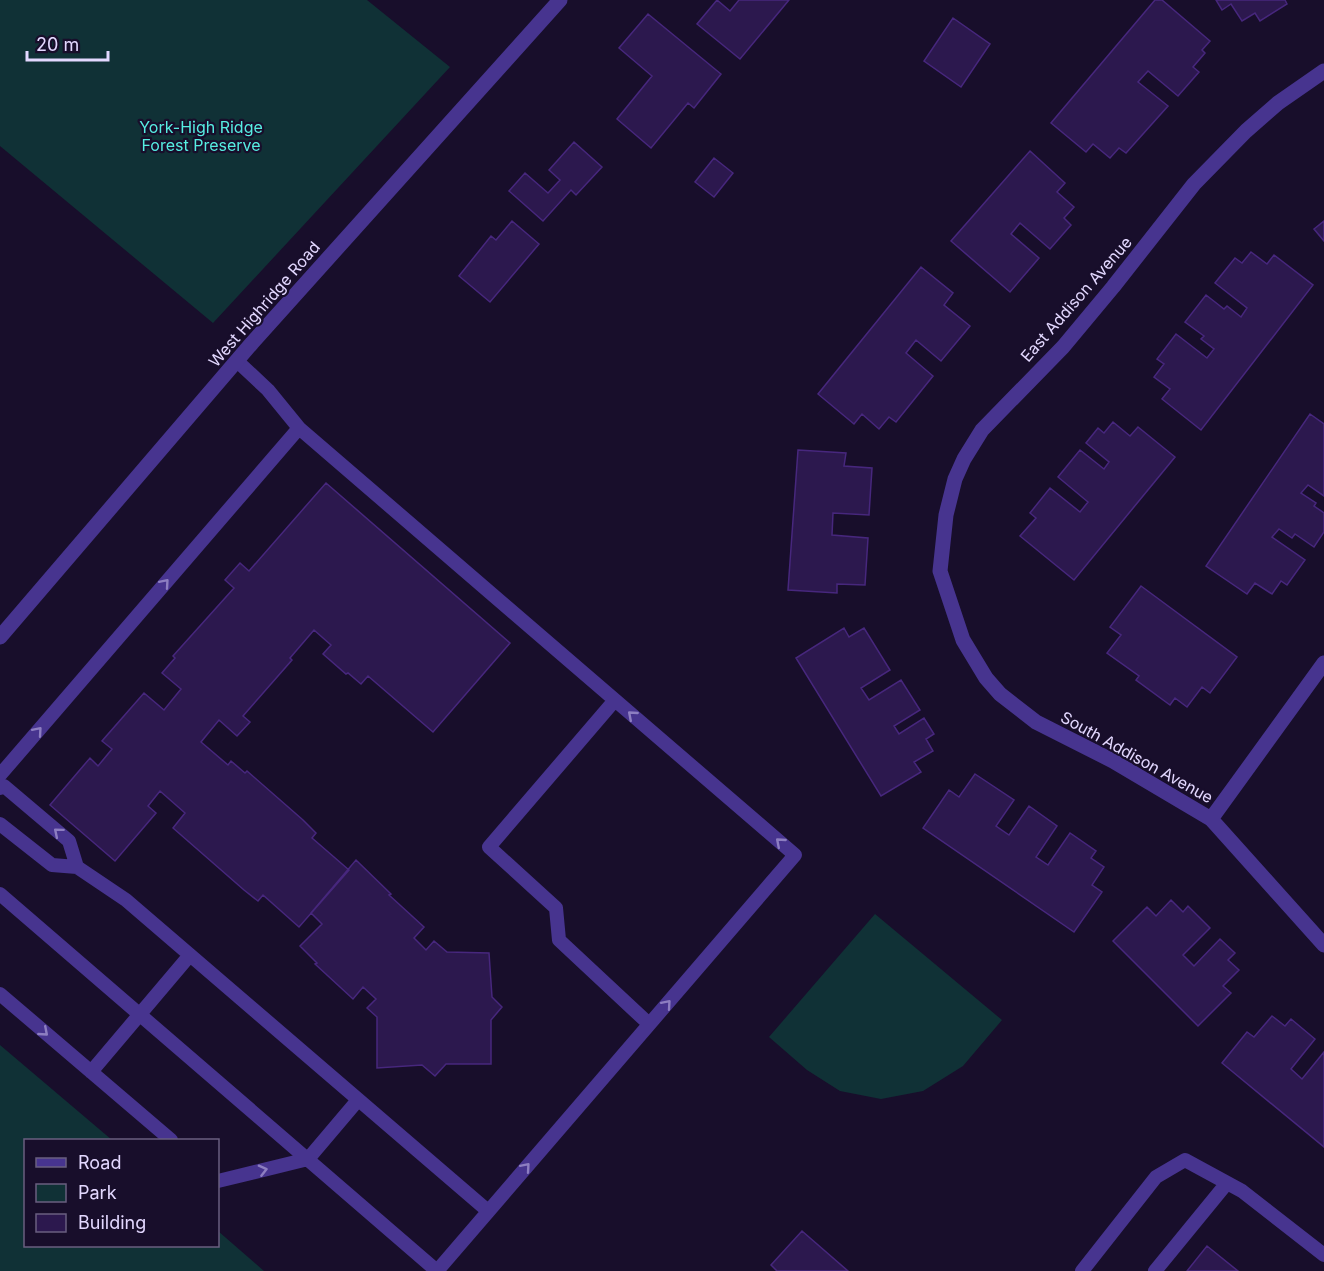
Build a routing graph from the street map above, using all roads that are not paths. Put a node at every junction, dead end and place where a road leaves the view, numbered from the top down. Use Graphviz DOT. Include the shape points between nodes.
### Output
graph roads {
  1 [pos="560,0"];
  2 [pos="1324,71"];
  3 [pos="237,361"];
  4 [pos="299,428"];
  5 [pos="959,630"];
  6 [pos="0,637"];
  7 [pos="1324,663"];
  8 [pos="615,700"];
  9 [pos="0,775"];
  10 [pos="0,788"];
  11 [pos="1211,819"];
  12 [pos="0,824"];
  13 [pos="77,867"];
  14 [pos="0,894"];
  15 [pos="1324,945"];
  16 [pos="190,955"];
  17 [pos="0,994"];
  18 [pos="140,1015"];
  19 [pos="649,1024"];
  20 [pos="91,1072"];
  21 [pos="358,1100"];
  22 [pos="170,1139"];
  23 [pos="308,1159"];
  24 [pos="219,1181"];
  25 [pos="1227,1183"];
  26 [pos="488,1211"];
  27 [pos="1324,1255"];
  28 [pos="1082,1271"];
  29 [pos="1155,1271"];
  1 -- 3 [label="street, West Highridge Road"];
  2 -- 5 [label="street, East Addison Avenue" via="1278,103 1194,184 1063,347 982,430 955,479 946,515 940,571"];
  3 -- 4 [label="lane" via="268,390"];
  3 -- 6 [label="street, West Highridge Road"];
  4 -- 8 [label="lane"];
  9 -- 4 [label="lane, one-way"];
  5 -- 11 [label="street, South Addison Avenue" via="986,678 1020,711"];
  7 -- 11 [label="street"];
  8 -- 19 [label="lane" via="489,847 556,908 560,940"];
  19 -- 8 [label="lane, one-way" via="795,855"];
  13 -- 10 [label="lane, one-way" via="69,841 4,786"];
  11 -- 15 [label="street, South Addison Avenue"];
  12 -- 13 [label="lane" via="52,865"];
  13 -- 16 [label="lane" via="126,900"];
  14 -- 18 [label="lane"];
  16 -- 18 [label="lane"];
  16 -- 21 [label="lane"];
  17 -- 20 [label="lane, one-way"];
  18 -- 20 [label="lane"];
  18 -- 23 [label="lane"];
  26 -- 19 [label="lane, one-way"];
  20 -- 22 [label="lane"];
  21 -- 23 [label="lane"];
  21 -- 26 [label="lane"];
  24 -- 23 [label="lane, one-way"];
  23 -- 26 [label="lane" via="437,1271"];
  25 -- 27 [label="lane"];
  25 -- 28 [label="lane" via="1185,1160 1156,1177"];
  25 -- 29 [label="lane"];
}
